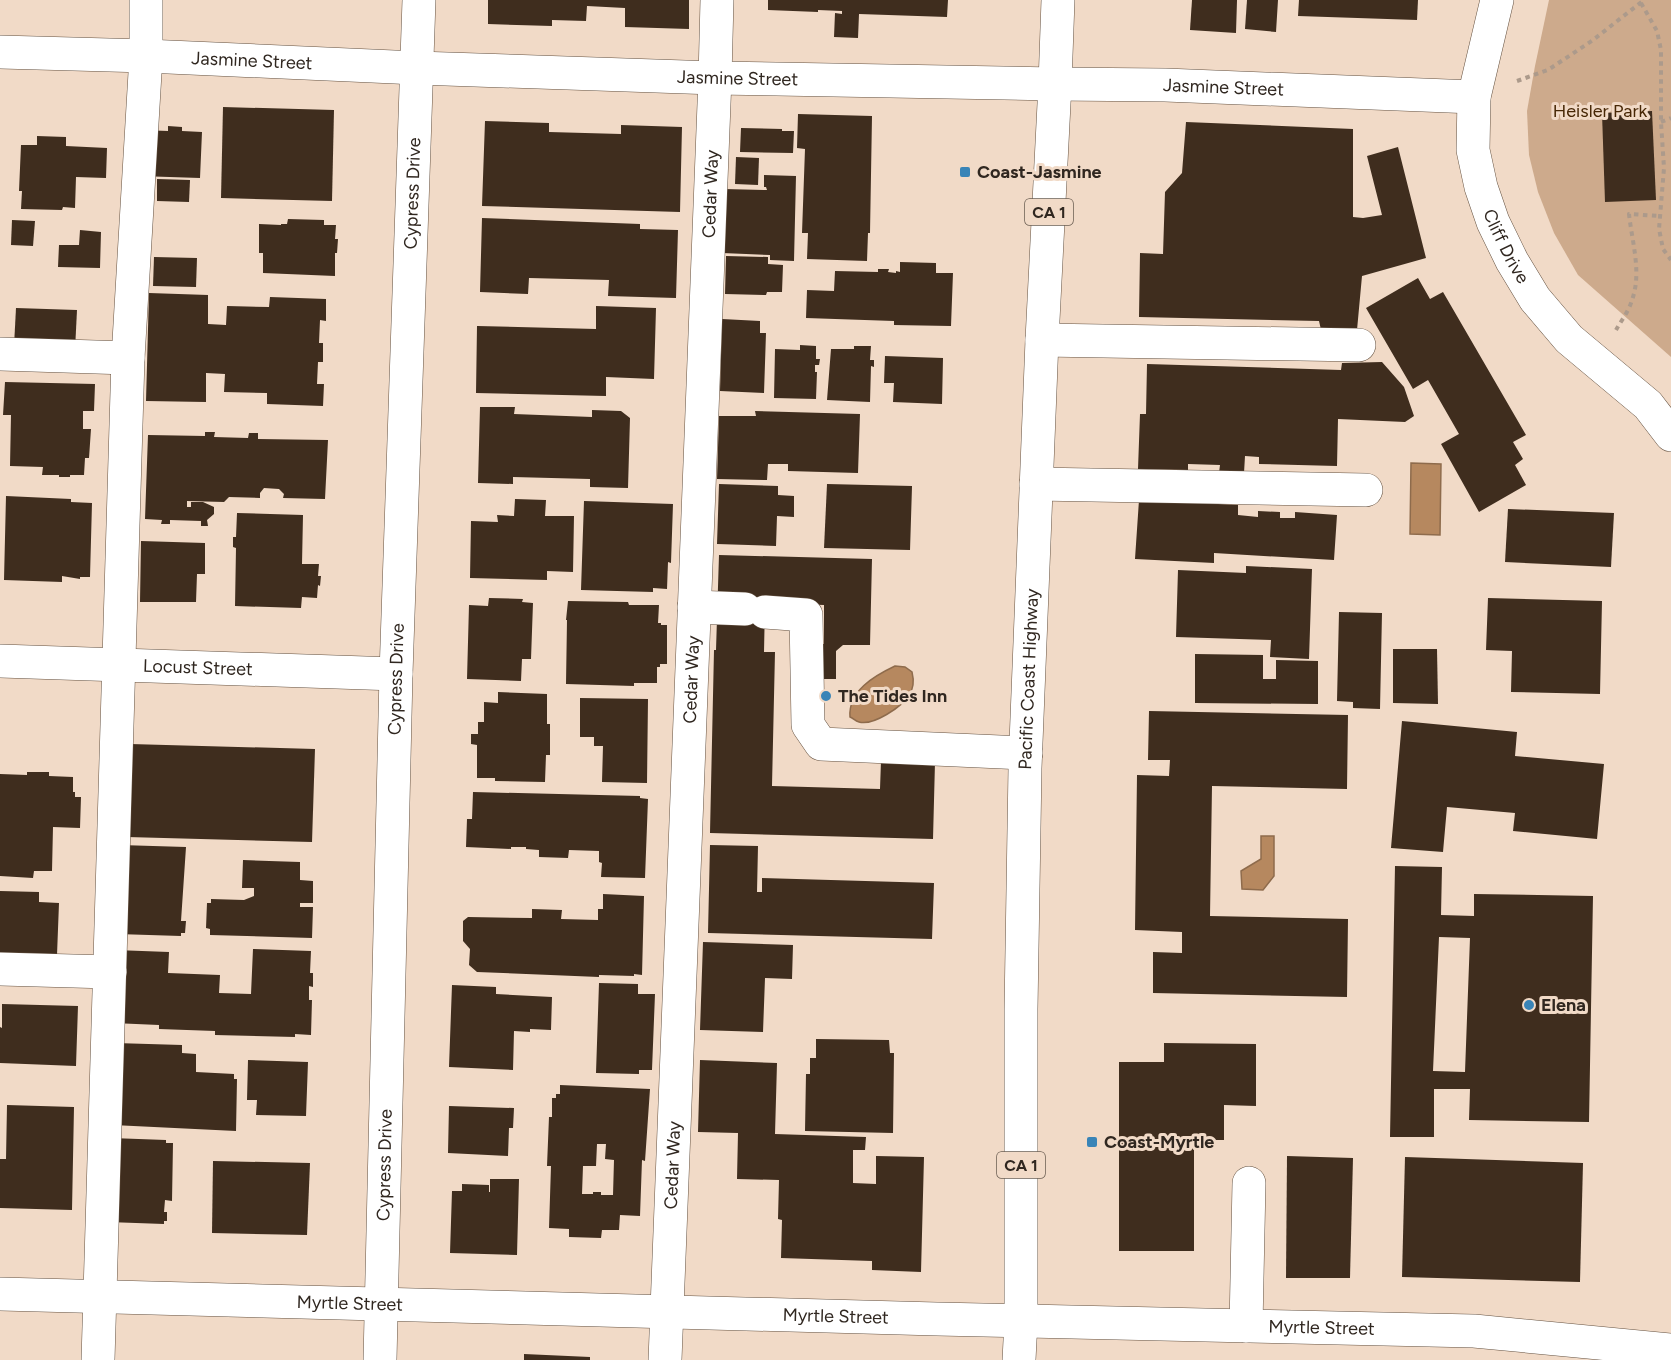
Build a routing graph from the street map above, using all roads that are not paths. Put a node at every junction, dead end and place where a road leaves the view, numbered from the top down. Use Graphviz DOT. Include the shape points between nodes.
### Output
graph roads {
  1 [pos="146,0"];
  2 [pos="419,0"];
  3 [pos="717,0"];
  4 [pos="1058,0"];
  5 [pos="1497,0"];
  6 [pos="0,52"];
  7 [pos="146,56"];
  8 [pos="417,68"];
  9 [pos="715,78"];
  10 [pos="1055,84"];
  11 [pos="1474,97"];
  12 [pos="1042,340"];
  13 [pos="1359,345"];
  14 [pos="0,354"];
  15 [pos="128,358"];
  16 [pos="1671,435"];
  17 [pos="1036,484"];
  18 [pos="1366,490"];
  19 [pos="694,607"];
  20 [pos="0,661"];
  21 [pos="119,664"];
  22 [pos="396,674"];
  23 [pos="1026,753"];
  24 [pos="0,969"];
  25 [pos="110,972"];
  26 [pos="1249,1183"];
  27 [pos="0,1294"];
  28 [pos="100,1298"];
  29 [pos="382,1305"];
  30 [pos="667,1312"];
  31 [pos="1021,1321"];
  32 [pos="1246,1326"];
  33 [pos="1671,1351"];
  34 [pos="98,1360"];
  35 [pos="380,1360"];
  36 [pos="665,1360"];
  37 [pos="1019,1360"];
  38 [pos="1665,1360"];
  1 -- 7 [label="main road"];
  2 -- 8 [label="main road, Cypress Drive"];
  3 -- 9 [label="main road, Cedar Way"];
  4 -- 10 [label="main road, Pacific Coast Highway / CA 1"];
  5 -- 11 [label="main road, Cliff Drive"];
  6 -- 7 [label="main road, Jasmine Street"];
  7 -- 8 [label="main road, Jasmine Street"];
  7 -- 15 [label="main road"];
  8 -- 9 [label="main road, Jasmine Street"];
  8 -- 22 [label="main road, Cypress Drive"];
  9 -- 10 [label="main road, Jasmine Street"];
  9 -- 19 [label="main road, Cedar Way"];
  10 -- 11 [label="main road, Jasmine Street"];
  10 -- 12 [label="main road, Pacific Coast Highway / CA 1"];
  11 -- 16 [label="main road, Cliff Drive" via="1473,150 1481,187 1493,222 1534,299 1569,339 1648,405"];
  12 -- 13 [label="main road"];
  12 -- 17 [label="main road, Pacific Coast Highway / CA 1"];
  14 -- 15 [label="main road"];
  15 -- 21 [label="main road"];
  17 -- 18 [label="main road"];
  17 -- 23 [label="main road, Pacific Coast Highway / CA 1"];
  19 -- 23 [label="main road" via="806,615 808,725 821,744"];
  19 -- 30 [label="main road, Cedar Way"];
  20 -- 21 [label="main road, Locust Street"];
  21 -- 22 [label="main road, Locust Street"];
  21 -- 25 [label="main road"];
  22 -- 29 [label="main road, Cypress Drive"];
  23 -- 31 [label="main road, Pacific Coast Highway / CA 1"];
  24 -- 25 [label="main road"];
  25 -- 28 [label="main road"];
  26 -- 32 [label="main road"];
  27 -- 28 [label="main road, Myrtle Street"];
  28 -- 29 [label="main road, Myrtle Street"];
  28 -- 34 [label="main road"];
  29 -- 30 [label="main road, Myrtle Street"];
  29 -- 35 [label="main road, Cypress Drive"];
  30 -- 31 [label="main road, Myrtle Street"];
  30 -- 36 [label="main road, Cedar Way"];
  31 -- 32 [label="main road, Myrtle Street"];
  31 -- 37 [label="main road, Pacific Coast Highway / CA 1"];
  32 -- 33 [label="main road, Myrtle Street" via="1474,1330"];
  33 -- 38 [label="main road"];
}
